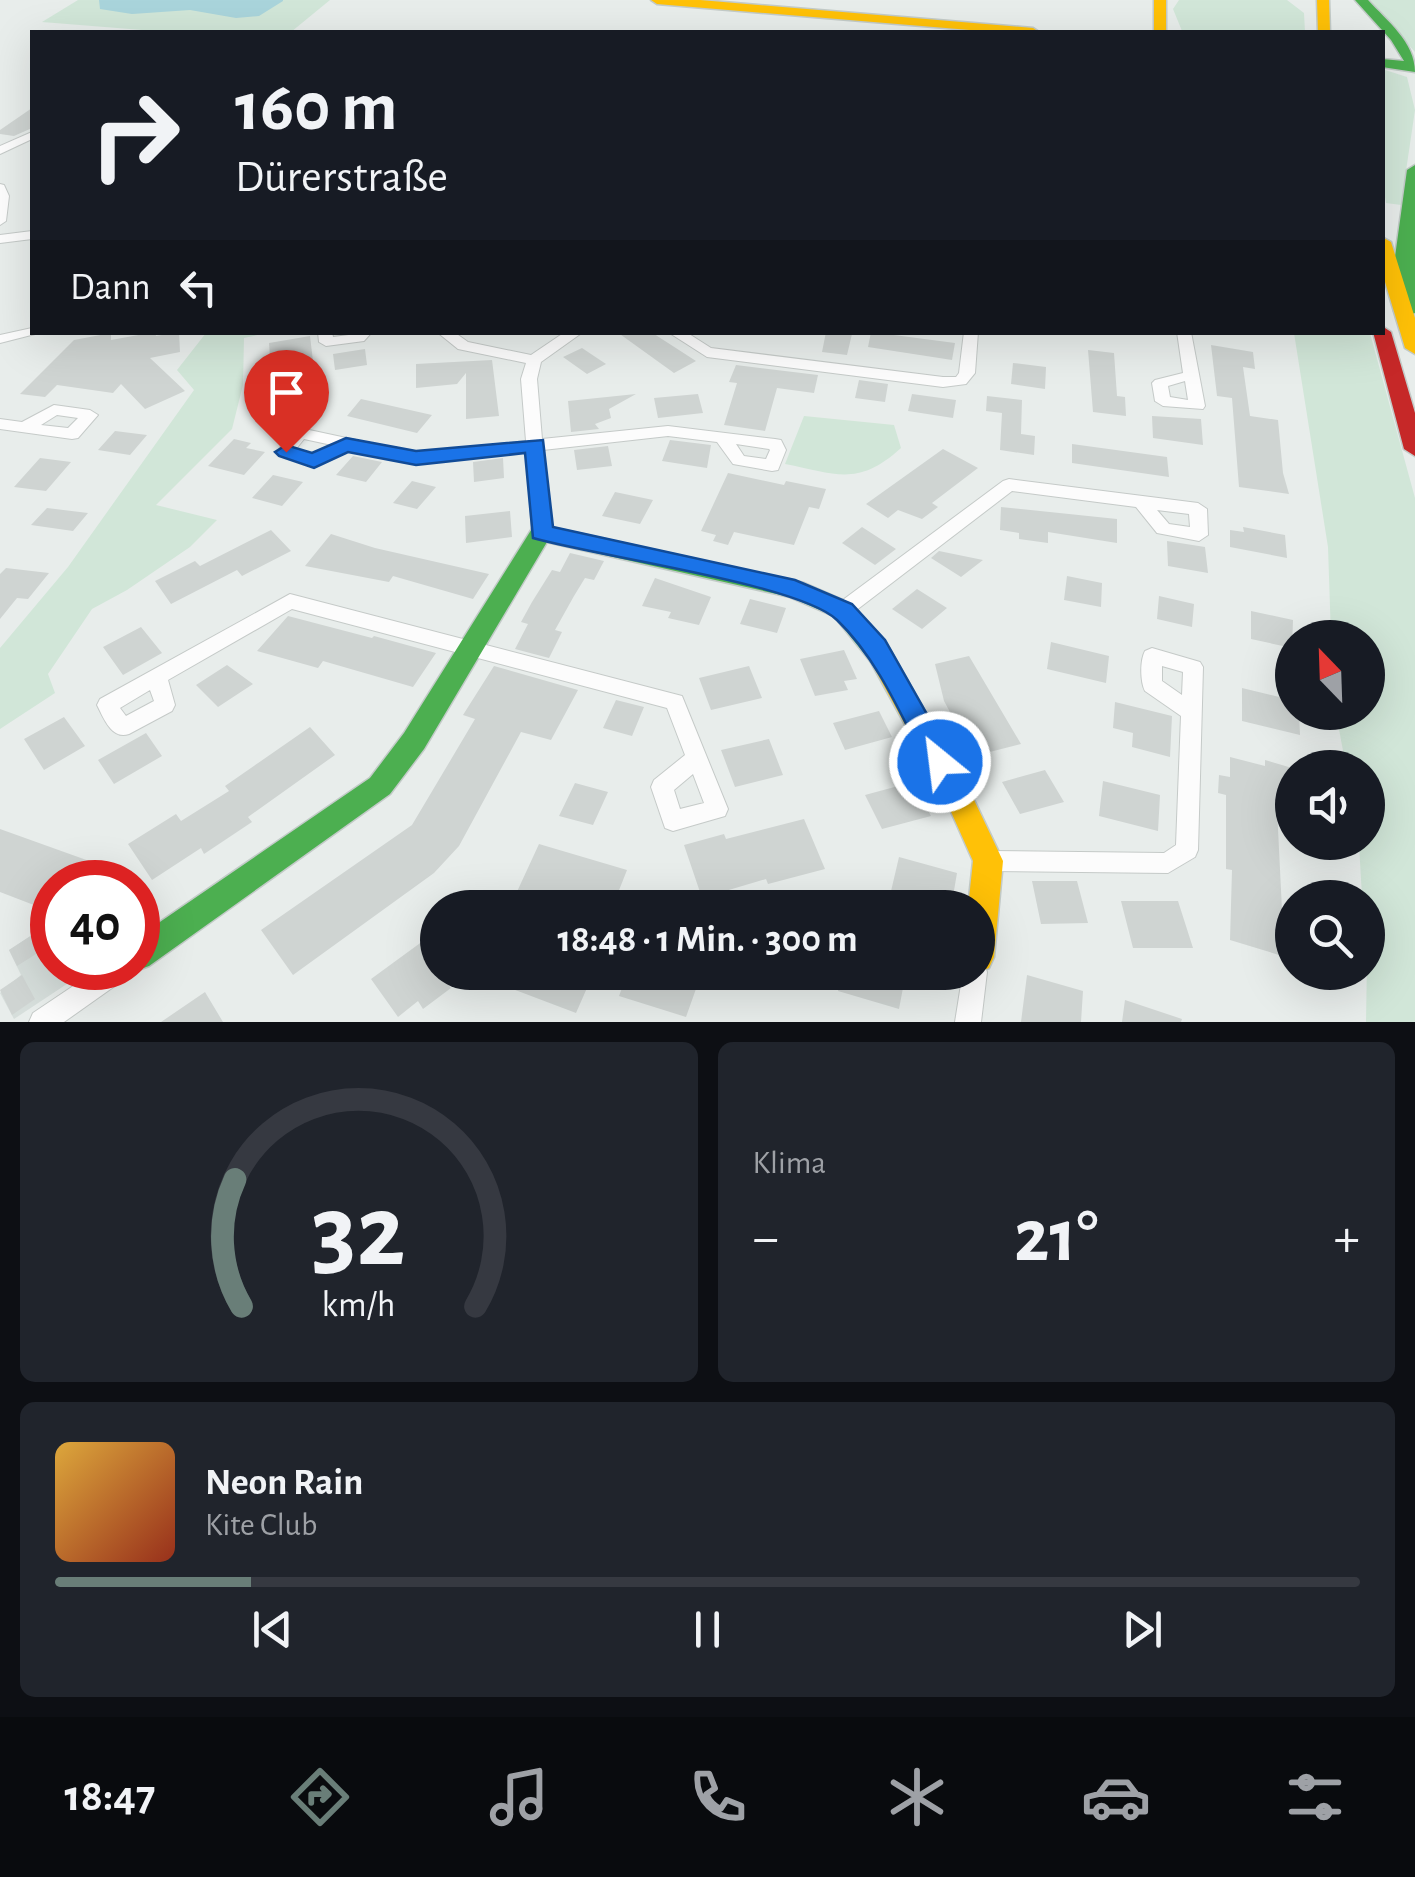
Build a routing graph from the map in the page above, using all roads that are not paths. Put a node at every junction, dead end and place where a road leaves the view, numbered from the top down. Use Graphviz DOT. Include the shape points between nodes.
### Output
graph roads {
  1 [pos="657,0"];
  2 [pos="1160,0"];
  3 [pos="1298,0"];
  4 [pos="1346,0"];
  5 [pos="1361,0"];
  6 [pos="1324,17"];
  7 [pos="1010,30"];
  8 [pos="1160,30"];
  9 [pos="1345,30"];
  10 [pos="1385,63"];
  11 [pos="1415,66"];
  12 [pos="30,137"];
  13 [pos="0,150"];
  14 [pos="1415,170"];
  15 [pos="0,188"];
  16 [pos="0,221"];
  17 [pos="30,234"];
  18 [pos="0,240"];
  19 [pos="1385,251"];
  20 [pos="1404,311"];
  21 [pos="30,333"];
  22 [pos="325,335"];
  23 [pos="362,335"];
  24 [pos="448,335"];
  25 [pos="572,335"];
  26 [pos="681,335"];
  27 [pos="971,335"];
  28 [pos="1185,335"];
  29 [pos="1383,335"];
  30 [pos="0,339"];
  31 [pos="1415,348"];
  32 [pos="534,360"];
  33 [pos="1192,375"];
  34 [pos="0,424"];
  35 [pos="24,428"];
  36 [pos="723,439"];
  37 [pos="346,445"];
  38 [pos="535,445"];
  39 [pos="1415,449"];
  40 [pos="1142,503"];
  41 [pos="542,533"];
  42 [pos="843,610"];
  43 [pos="472,647"];
  44 [pos="157,678"];
  45 [pos="1191,712"];
  46 [pos="696,758"];
  47 [pos="988,861"];
  48 [pos="988,890"];
  49 [pos="160,941"];
  50 [pos="88,990"];
  51 [pos="972,990"];
  52 [pos="42,1022"];
  53 [pos="968,1022"];
  1 -- 7 [label="main road"];
  2 -- 8 [label="main road"];
  3 -- 6 [label="main road"];
  4 -- 9 [label="main road"];
  5 -- 11 [label="main road"];
  10 -- 11 [label="main road"];
  12 -- 13 [label="street"];
  14 -- 20 [label="main road" via="1404,257 1415,306"];
  15 -- 16 [label="street"];
  17 -- 18 [label="street"];
  19 -- 20 [label="main road"];
  20 -- 31 [label="main road"];
  21 -- 30 [label="street"];
  22 -- 23 [label="street" via="326,342"];
  24 -- 32 [label="street" via="463,346"];
  25 -- 32 [label="street"];
  26 -- 27 [label="street" via="707,352 943,382 968,374"];
  28 -- 33 [label="street"];
  29 -- 39 [label="main road"];
  32 -- 38 [label="street" via="529,378"];
  34 -- 35 [label="street"];
  36 -- 38 [label="street" via="668,430"];
  37 -- 38 [label="street" via="416,458"];
  38 -- 41 [label="street"];
  40 -- 42 [label="street" via="1008,484"];
  41 -- 42 [label="main road" via="795,589"];
  41 -- 43 [label="main road"];
  42 -- 47 [label="main road" via="876,647"];
  43 -- 44 [label="street" via="290,600"];
  43 -- 46 [label="street" via="674,702"];
  43 -- 49 [label="main road" via="380,786"];
  45 -- 47 [label="street" via="1187,850 1168,864"];
  47 -- 48 [label="main road"];
  50 -- 52 [label="street"];
  51 -- 53 [label="street"];
}
